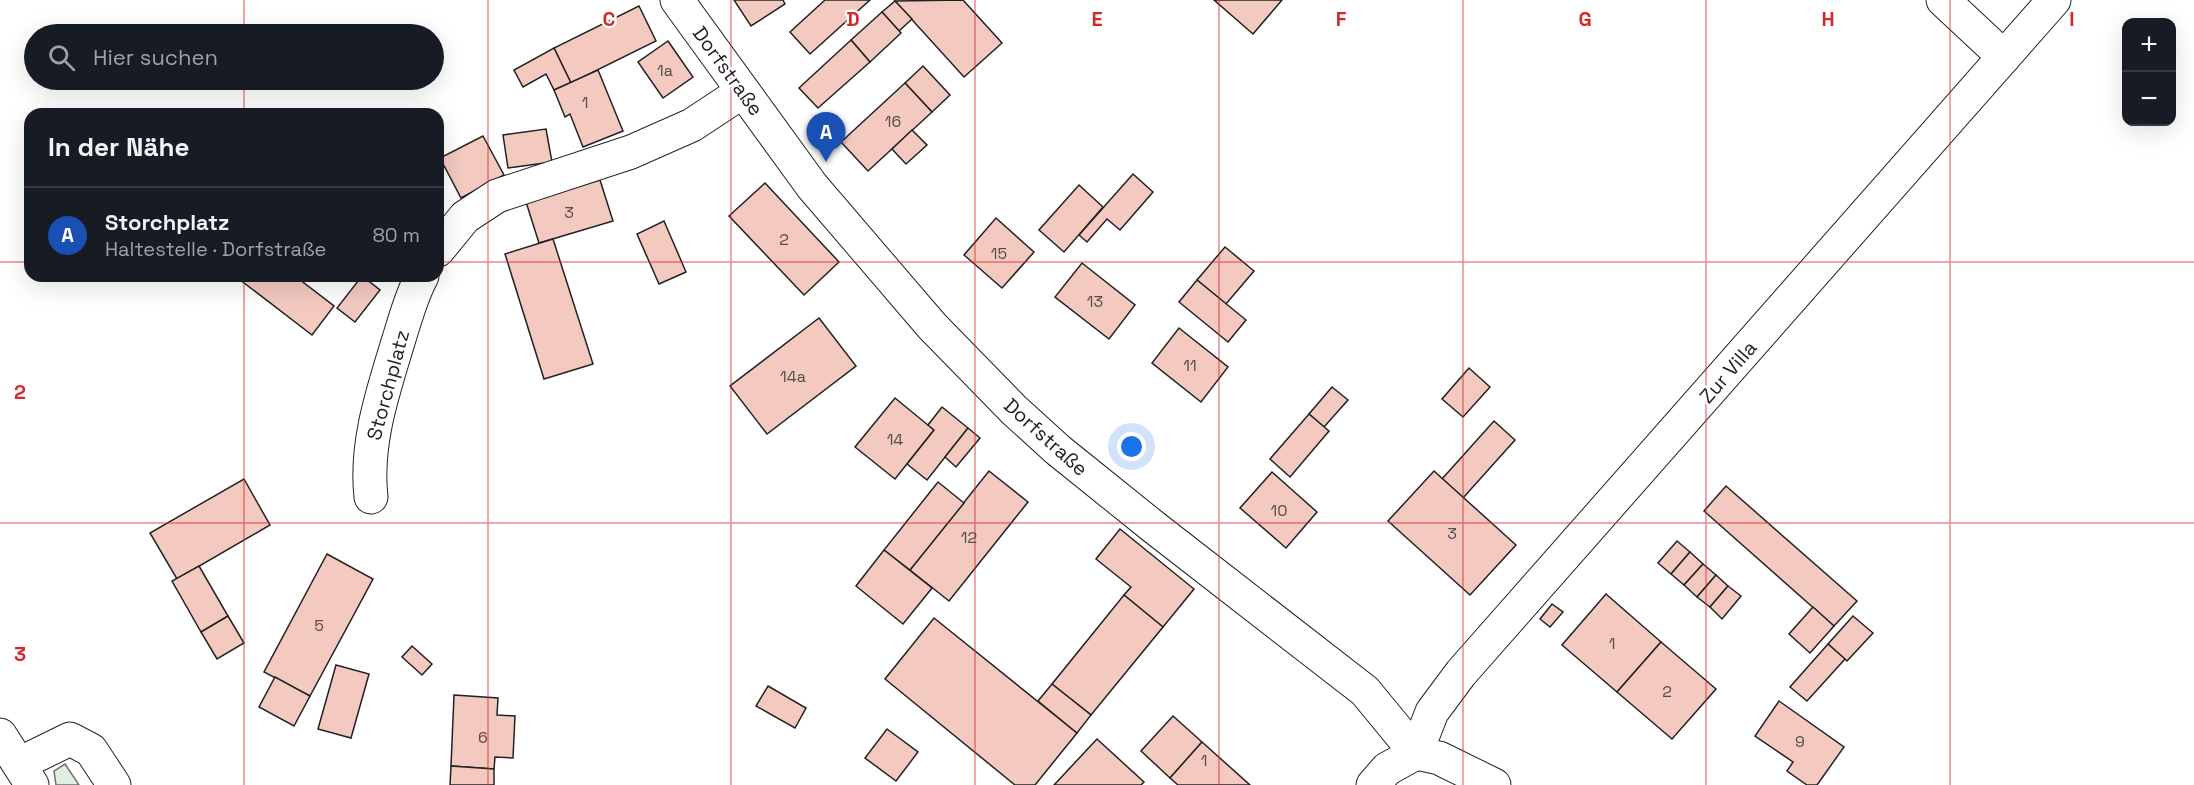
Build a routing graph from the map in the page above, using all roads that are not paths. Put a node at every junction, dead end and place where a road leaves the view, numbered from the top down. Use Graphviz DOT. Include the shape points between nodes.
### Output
graph roads {
  1 [pos="677,0"];
  2 [pos="1943,0"];
  3 [pos="2054,0"];
  4 [pos="2004,57"];
  5 [pos="742,92"];
  6 [pos="444,243"];
  7 [pos="419,282"];
  8 [pos="371,497"];
  9 [pos="0,735"];
  10 [pos="1416,753"];
  11 [pos="26,775"];
  12 [pos="114,785"];
  13 [pos="1373,785"];
  14 [pos="1494,785"];
  1 -- 5 [label="street, Dorfstraße"];
  2 -- 4 [label="street"];
  3 -- 4 [label="street, Zur Villa"];
  4 -- 10 [label="street, Zur Villa" via="1461,673 1432,712"];
  5 -- 6 [label="street" via="692,125 632,152 497,196 465,217"];
  5 -- 10 [label="street, Dorfstraße" via="812,186 977,374 1066,457 1365,691"];
  7 -- 8 [label="street, Storchplatz" via="384,387 372,441"];
  9 -- 11 [label="street"];
  10 -- 13 [label="street" via="1387,769"];
  10 -- 14 [label="street" via="1439,758"];
  11 -- 12 [label="street" via="70,739 91,750"];
}
